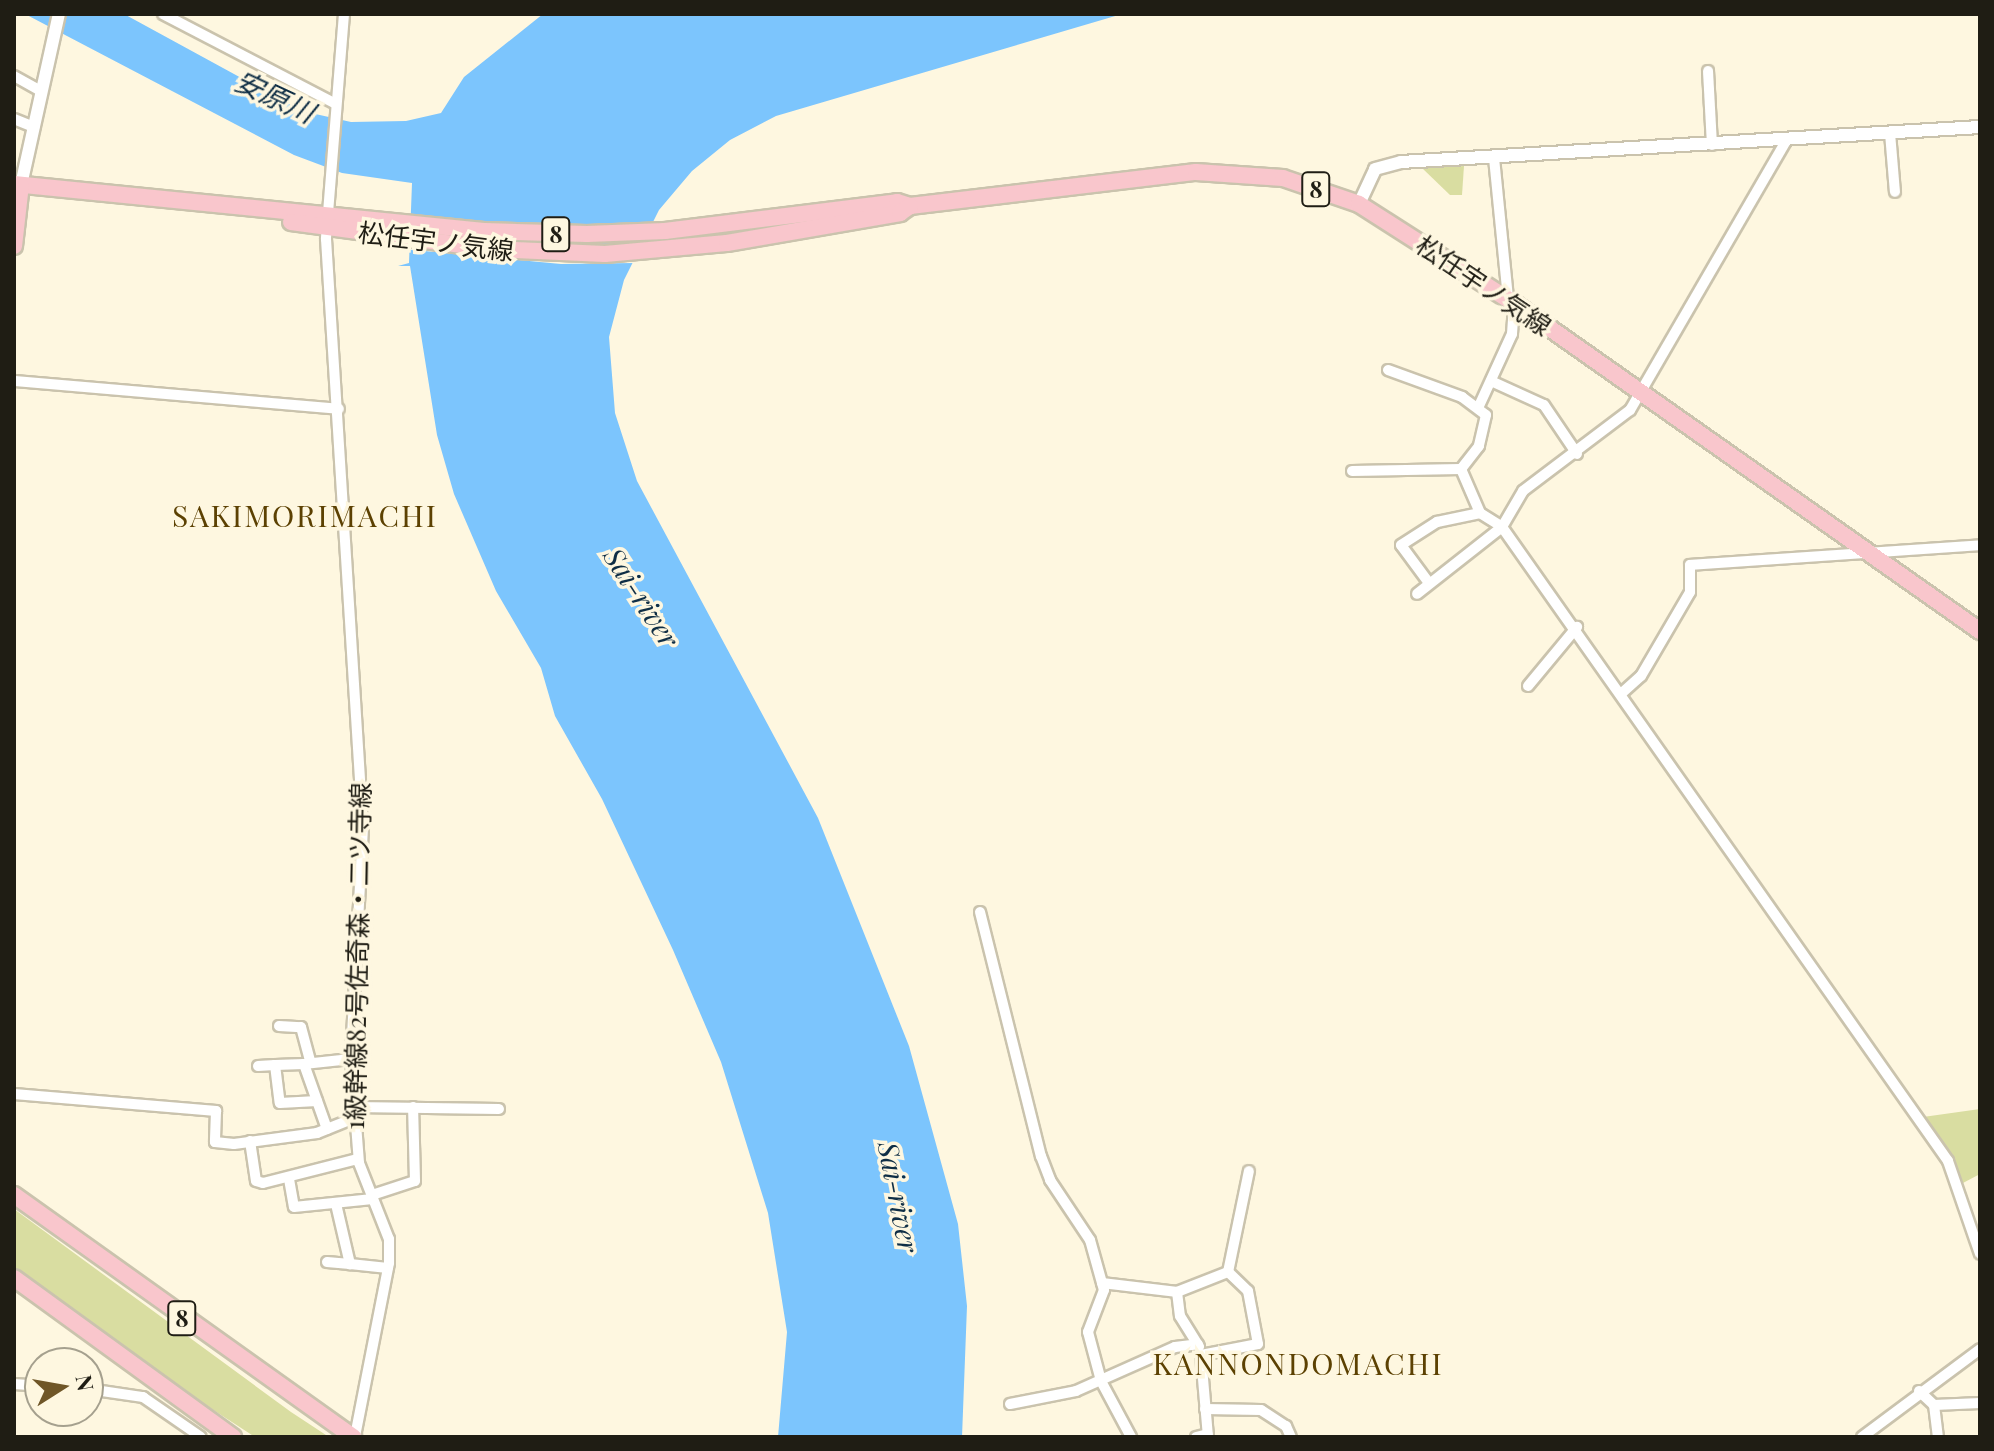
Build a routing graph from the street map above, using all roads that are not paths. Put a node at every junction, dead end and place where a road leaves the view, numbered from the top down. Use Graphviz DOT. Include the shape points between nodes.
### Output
graph roads {
  1 [pos="59,14"];
  2 [pos="163,14"];
  3 [pos="344,14"];
  4 [pos="1708,71"];
  5 [pos="14,76"];
  6 [pos="41,91"];
  7 [pos="333,107"];
  8 [pos="14,119"];
  9 [pos="34,127"];
  10 [pos="1980,127"];
  11 [pos="1890,133"];
  12 [pos="1786,141"];
  13 [pos="1712,145"];
  14 [pos="1494,158"];
  15 [pos="16,189"];
  16 [pos="1895,192"];
  17 [pos="1359,204"];
  18 [pos="910,206"];
  19 [pos="327,221"];
  20 [pos="386,228"];
  21 [pos="14,246"];
  22 [pos="1511,301"];
  23 [pos="1388,370"];
  24 [pos="14,381"];
  25 [pos="1491,381"];
  26 [pos="1641,393"];
  27 [pos="1479,406"];
  28 [pos="339,409"];
  29 [pos="1577,454"];
  30 [pos="1461,469"];
  31 [pos="1352,471"];
  32 [pos="1480,513"];
  33 [pos="1502,527"];
  34 [pos="1980,545"];
  35 [pos="1869,554"];
  36 [pos="1429,583"];
  37 [pos="1417,594"];
  38 [pos="1577,627"];
  39 [pos="1980,631"];
  40 [pos="1528,686"];
  41 [pos="1623,692"];
  42 [pos="980,912"];
  43 [pos="279,1026"];
  44 [pos="351,1059"];
  45 [pos="307,1062"];
  46 [pos="275,1065"];
  47 [pos="258,1066"];
  48 [pos="14,1094"];
  49 [pos="317,1101"];
  50 [pos="413,1107"];
  51 [pos="499,1109"];
  52 [pos="354,1113"];
  53 [pos="327,1129"];
  54 [pos="250,1141"];
  55 [pos="358,1159"];
  56 [pos="1249,1171"];
  57 [pos="289,1179"];
  58 [pos="14,1195"];
  59 [pos="372,1197"];
  60 [pos="336,1204"];
  61 [pos="1980,1254"];
  62 [pos="327,1262"];
  63 [pos="350,1264"];
  64 [pos="388,1268"];
  65 [pos="1228,1272"];
  66 [pos="14,1278"];
  67 [pos="1102,1283"];
  68 [pos="1177,1292"];
  69 [pos="1980,1349"];
  70 [pos="1199,1350"];
  71 [pos="152,1381"];
  72 [pos="1101,1381"];
  73 [pos="104,1390"];
  74 [pos="1919,1391"];
  75 [pos="132,1392"];
  76 [pos="1980,1403"];
  77 [pos="1010,1404"];
  78 [pos="1934,1405"];
  79 [pos="1205,1409"];
  80 [pos="1208,1436"];
  81 [pos="201,1437"];
  82 [pos="233,1437"];
  83 [pos="354,1437"];
  84 [pos="1131,1437"];
  85 [pos="1196,1437"];
  86 [pos="1291,1437"];
  87 [pos="1862,1437"];
  88 [pos="1938,1437"];
  1 -- 6 [label="street"];
  2 -- 7 [label="street"];
  3 -- 7 [label="street, 1級幹線82号佐奇森・二ツ寺線"];
  4 -- 13 [label="street"];
  5 -- 6 [label="street"];
  6 -- 9 [label="street"];
  7 -- 19 [label="street, 1級幹線82号佐奇森・二ツ寺線"];
  8 -- 9 [label="street"];
  9 -- 15 [label="street"];
  10 -- 11 [label="street"];
  11 -- 12 [label="street"];
  11 -- 16 [label="street"];
  12 -- 13 [label="street"];
  12 -- 26 [label="street"];
  13 -- 14 [label="street"];
  14 -- 17 [label="street" via="1401,162 1375,169"];
  14 -- 22 [label="street"];
  15 -- 19 [label="main road, 松任宇ノ気線 / 8"];
  15 -- 21 [label="main road"];
  17 -- 18 [label="main road, 松任宇ノ気線 / 8" via="1283,178 1196,172"];
  17 -- 22 [label="main road, 松任宇ノ気線 / 8"];
  18 -- 20 [label="main road, 松任宇ノ気線 / 8" via="897,202 725,224 587,234"];
  18 -- 20 [label="main road, 松任宇ノ気線 / 8" via="900,213 718,244 583,254"];
  19 -- 20 [label="main road, 松任宇ノ気線 / 8"];
  19 -- 28 [label="street, 1級幹線82号佐奇森・二ツ寺線"];
  22 -- 25 [label="street" via="1512,334"];
  22 -- 26 [label="main road, 松任宇ノ気線 / 8"];
  23 -- 27 [label="street"];
  24 -- 28 [label="street"];
  25 -- 27 [label="street"];
  25 -- 29 [label="street" via="1544,405"];
  26 -- 29 [label="street" via="1630,410"];
  26 -- 35 [label="main road, 松任宇ノ気線 / 8"];
  27 -- 30 [label="street" via="1486,415 1485,428"];
  28 -- 44 [label="street, 1級幹線82号佐奇森・二ツ寺線" via="363,827"];
  29 -- 33 [label="street" via="1523,491"];
  30 -- 31 [label="street"];
  30 -- 32 [label="street"];
  32 -- 33 [label="street"];
  32 -- 36 [label="street" via="1437,522 1401,545"];
  33 -- 36 [label="street"];
  33 -- 38 [label="street"];
  34 -- 35 [label="street"];
  35 -- 39 [label="main road, 松任宇ノ気線 / 8"];
  35 -- 41 [label="street" via="1690,565 1690,592 1641,676"];
  36 -- 37 [label="street"];
  38 -- 40 [label="street"];
  38 -- 41 [label="street"];
  41 -- 61 [label="street" via="1948,1161"];
  42 -- 67 [label="street" via="1041,1156 1050,1180 1090,1240"];
  43 -- 45 [label="street" via="301,1027"];
  44 -- 45 [label="street"];
  44 -- 52 [label="street, 1級幹線82号佐奇森・二ツ寺線"];
  45 -- 46 [label="street"];
  45 -- 49 [label="street"];
  46 -- 47 [label="street"];
  46 -- 49 [label="street" via="280,1103"];
  48 -- 54 [label="street" via="216,1111 215,1142"];
  49 -- 53 [label="street"];
  50 -- 51 [label="street"];
  50 -- 52 [label="street"];
  50 -- 59 [label="street" via="415,1181"];
  52 -- 53 [label="street"];
  52 -- 55 [label="street, 1級幹線82号佐奇森・二ツ寺線"];
  53 -- 54 [label="street"];
  54 -- 57 [label="street" via="256,1181"];
  55 -- 57 [label="street"];
  55 -- 59 [label="street, 1級幹線82号佐奇森・二ツ寺線"];
  56 -- 65 [label="street"];
  57 -- 60 [label="street" via="294,1207"];
  58 -- 83 [label="main road, 8"];
  59 -- 60 [label="street"];
  59 -- 64 [label="street, 1級幹線82号佐奇森・二ツ寺線" via="389,1239"];
  60 -- 63 [label="street"];
  62 -- 63 [label="street"];
  63 -- 64 [label="street"];
  64 -- 83 [label="street, 1級幹線82号佐奇森・二ツ寺線"];
  65 -- 68 [label="street"];
  65 -- 70 [label="street" via="1248,1291 1258,1344"];
  66 -- 71 [label="main road"];
  67 -- 68 [label="street"];
  67 -- 72 [label="street" via="1101,1306 1088,1332"];
  68 -- 70 [label="street" via="1180,1316"];
  69 -- 74 [label="street"];
  70 -- 72 [label="street" via="1175,1347"];
  70 -- 79 [label="street"];
  71 -- 75 [label="street"];
  71 -- 82 [label="main road"];
  72 -- 77 [label="street" via="1042,1401"];
  72 -- 84 [label="street"];
  73 -- 75 [label="street"];
  74 -- 78 [label="street"];
  74 -- 87 [label="street"];
  75 -- 81 [label="street"];
  76 -- 78 [label="street"];
  78 -- 88 [label="street"];
  79 -- 80 [label="street"];
  79 -- 86 [label="street" via="1261,1410 1286,1426"];
  80 -- 85 [label="street"];
}
